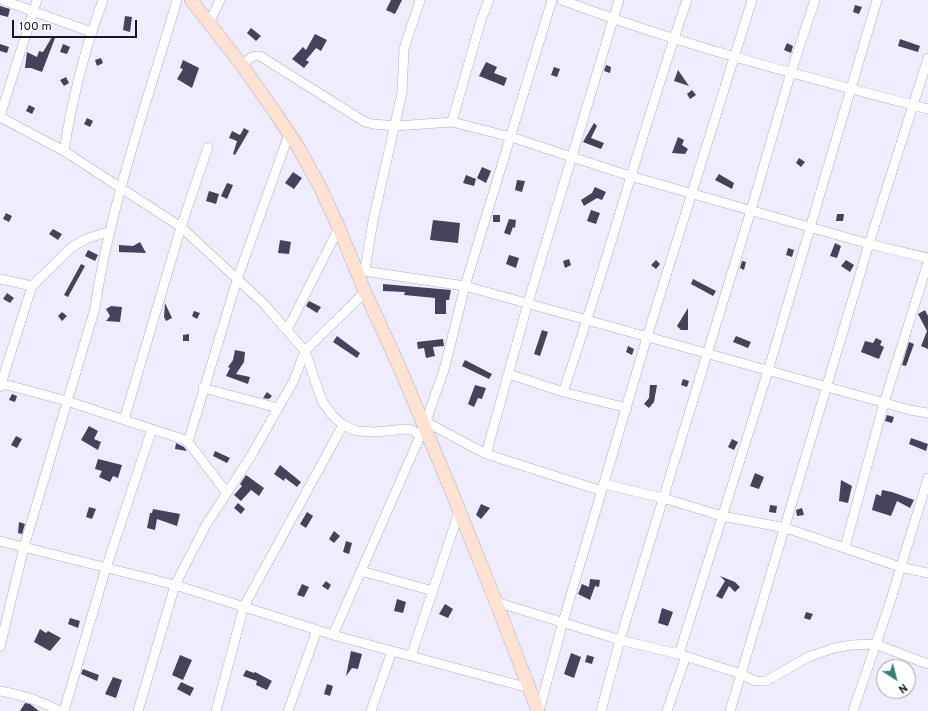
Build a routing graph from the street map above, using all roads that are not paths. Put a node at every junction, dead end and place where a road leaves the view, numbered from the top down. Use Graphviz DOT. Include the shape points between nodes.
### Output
graph roads {
  1 [pos="2,0"];
  2 [pos="37,0"];
  3 [pos="103,0"];
  4 [pos="177,0"];
  5 [pos="191,0"];
  6 [pos="220,0"];
  7 [pos="420,0"];
  8 [pos="489,0"];
  9 [pos="552,0"];
  10 [pos="562,0"];
  11 [pos="620,0"];
  12 [pos="687,0"];
  13 [pos="752,0"];
  14 [pos="815,0"];
  15 [pos="877,0"];
  16 [pos="34,11"];
  17 [pos="613,19"];
  18 [pos="209,23"];
  19 [pos="91,32"];
  20 [pos="674,38"];
  21 [pos="734,55"];
  22 [pos="928,58"];
  23 [pos="241,64"];
  24 [pos="791,72"];
  25 [pos="851,89"];
  26 [pos="912,105"];
  27 [pos="928,109"];
  28 [pos="0,117"];
  29 [pos="452,122"];
  30 [pos="396,126"];
  31 [pos="289,134"];
  32 [pos="511,137"];
  33 [pos="208,147"];
  34 [pos="64,151"];
  35 [pos="572,157"];
  36 [pos="630,176"];
  37 [pos="121,189"];
  38 [pos="691,193"];
  39 [pos="751,210"];
  40 [pos="181,227"];
  41 [pos="810,227"];
  42 [pos="339,228"];
  43 [pos="110,231"];
  44 [pos="869,244"];
  45 [pos="928,258"];
  46 [pos="928,262"];
  47 [pos="361,270"];
  48 [pos="0,279"];
  49 [pos="237,280"];
  50 [pos="32,286"];
  51 [pos="465,286"];
  52 [pos="365,292"];
  53 [pos="528,303"];
  54 [pos="588,320"];
  55 [pos="287,330"];
  56 [pos="647,337"];
  57 [pos="305,351"];
  58 [pos="706,354"];
  59 [pos="768,371"];
  60 [pos="509,374"];
  61 [pos="1,385"];
  62 [pos="827,387"];
  63 [pos="203,388"];
  64 [pos="563,392"];
  65 [pos="67,401"];
  66 [pos="884,403"];
  67 [pos="278,408"];
  68 [pos="627,408"];
  69 [pos="928,412"];
  70 [pos="124,420"];
  71 [pos="343,425"];
  72 [pos="423,428"];
  73 [pos="152,429"];
  74 [pos="188,442"];
  75 [pos="486,454"];
  76 [pos="928,478"];
  77 [pos="603,487"];
  78 [pos="227,493"];
  79 [pos="663,498"];
  80 [pos="459,512"];
  81 [pos="722,516"];
  82 [pos="786,528"];
  83 [pos="0,541"];
  84 [pos="24,547"];
  85 [pos="845,547"];
  86 [pos="900,567"];
  87 [pos="106,568"];
  88 [pos="361,571"];
  89 [pos="928,573"];
  90 [pos="175,585"];
  91 [pos="433,591"];
  92 [pos="496,602"];
  93 [pos="244,606"];
  94 [pos="563,622"];
  95 [pos="317,630"];
  96 [pos="333,635"];
  97 [pos="620,640"];
  98 [pos="876,644"];
  99 [pos="0,647"];
  100 [pos="392,650"];
  101 [pos="682,655"];
  102 [pos="411,656"];
  103 [pos="928,664"];
  104 [pos="741,674"];
  105 [pos="529,688"];
  106 [pos="0,691"];
  107 [pos="59,711"];
  108 [pos="64,711"];
  109 [pos="138,711"];
  110 [pos="216,711"];
  111 [pos="288,711"];
  112 [pos="371,711"];
  113 [pos="538,711"];
  114 [pos="601,711"];
  115 [pos="667,711"];
  116 [pos="730,711"];
  117 [pos="853,711"];
  1 -- 16 [label="street"];
  2 -- 16 [label="street"];
  3 -- 19 [label="street"];
  4 -- 37 [label="street"];
  5 -- 18 [label="main road"];
  6 -- 18 [label="street"];
  7 -- 30 [label="street" via="404,49 402,93"];
  8 -- 29 [label="street"];
  9 -- 32 [label="street"];
  10 -- 17 [label="street"];
  11 -- 17 [label="street"];
  12 -- 20 [label="street"];
  13 -- 21 [label="street"];
  14 -- 24 [label="street"];
  15 -- 25 [label="street"];
  16 -- 19 [label="street"];
  16 -- 28 [label="street"];
  17 -- 20 [label="street"];
  17 -- 35 [label="street"];
  18 -- 23 [label="main road"];
  19 -- 34 [label="street"];
  20 -- 21 [label="street"];
  20 -- 36 [label="street"];
  21 -- 24 [label="street"];
  21 -- 38 [label="street"];
  22 -- 26 [label="street"];
  23 -- 30 [label="street" via="254,56 260,56 365,122"];
  23 -- 31 [label="main road"];
  24 -- 25 [label="street"];
  24 -- 39 [label="street"];
  25 -- 26 [label="street"];
  25 -- 41 [label="street"];
  26 -- 27 [label="street"];
  26 -- 44 [label="street"];
  28 -- 34 [label="street"];
  29 -- 30 [label="street"];
  29 -- 32 [label="street"];
  30 -- 47 [label="street"];
  31 -- 42 [label="main road" via="319,185"];
  31 -- 49 [label="street"];
  32 -- 35 [label="street"];
  32 -- 51 [label="street"];
  33 -- 40 [label="street"];
  34 -- 37 [label="street"];
  35 -- 36 [label="street"];
  35 -- 53 [label="street"];
  36 -- 38 [label="street"];
  36 -- 54 [label="street"];
  37 -- 40 [label="street"];
  37 -- 43 [label="street"];
  38 -- 39 [label="street"];
  38 -- 56 [label="street"];
  39 -- 41 [label="street"];
  39 -- 58 [label="street"];
  40 -- 49 [label="street"];
  40 -- 70 [label="street"];
  41 -- 44 [label="street"];
  41 -- 59 [label="street"];
  42 -- 47 [label="main road"];
  42 -- 55 [label="street"];
  43 -- 50 [label="street" via="72,247"];
  43 -- 65 [label="street" via="95,308"];
  44 -- 45 [label="street"];
  44 -- 62 [label="street"];
  46 -- 66 [label="street"];
  47 -- 51 [label="street"];
  47 -- 52 [label="main road"];
  48 -- 50 [label="street"];
  49 -- 55 [label="street" via="263,303"];
  49 -- 63 [label="street"];
  50 -- 61 [label="street"];
  51 -- 53 [label="street"];
  51 -- 72 [label="street" via="444,370"];
  52 -- 57 [label="street"];
  52 -- 72 [label="main road"];
  53 -- 54 [label="street"];
  53 -- 60 [label="street"];
  54 -- 56 [label="street"];
  54 -- 64 [label="street"];
  55 -- 57 [label="street"];
  56 -- 58 [label="street"];
  56 -- 68 [label="street"];
  57 -- 67 [label="street" via="294,380"];
  57 -- 71 [label="street" via="322,401"];
  58 -- 59 [label="street"];
  58 -- 79 [label="street"];
  59 -- 62 [label="street"];
  59 -- 81 [label="street"];
  60 -- 64 [label="street"];
  60 -- 75 [label="street"];
  61 -- 65 [label="street"];
  62 -- 66 [label="street"];
  62 -- 82 [label="street"];
  63 -- 67 [label="street"];
  63 -- 74 [label="street"];
  64 -- 68 [label="street"];
  65 -- 70 [label="street"];
  65 -- 84 [label="street"];
  66 -- 69 [label="street"];
  66 -- 85 [label="street"];
  67 -- 78 [label="street"];
  68 -- 77 [label="street"];
  70 -- 73 [label="street"];
  71 -- 72 [label="street" via="357,431 375,432"];
  71 -- 93 [label="street"];
  72 -- 75 [label="street"];
  72 -- 80 [label="main road"];
  72 -- 88 [label="street"];
  73 -- 74 [label="street"];
  73 -- 87 [label="street"];
  74 -- 78 [label="street"];
  75 -- 77 [label="street"];
  76 -- 86 [label="street"];
  77 -- 79 [label="street"];
  77 -- 94 [label="street"];
  78 -- 90 [label="street" via="206,525"];
  79 -- 81 [label="street"];
  79 -- 97 [label="street"];
  80 -- 91 [label="street"];
  80 -- 92 [label="main road"];
  81 -- 82 [label="street"];
  81 -- 101 [label="street"];
  82 -- 85 [label="street"];
  82 -- 104 [label="street"];
  83 -- 84 [label="street"];
  84 -- 87 [label="street"];
  84 -- 99 [label="street"];
  85 -- 86 [label="street"];
  86 -- 89 [label="street"];
  86 -- 98 [label="street"];
  87 -- 90 [label="street"];
  87 -- 108 [label="street"];
  88 -- 91 [label="street"];
  88 -- 96 [label="street"];
  90 -- 93 [label="street"];
  90 -- 109 [label="street"];
  91 -- 102 [label="street"];
  92 -- 94 [label="street"];
  92 -- 105 [label="main road"];
  93 -- 95 [label="street"];
  93 -- 110 [label="street"];
  94 -- 97 [label="street"];
  94 -- 113 [label="street"];
  95 -- 96 [label="street"];
  95 -- 111 [label="street"];
  96 -- 100 [label="street"];
  97 -- 101 [label="street"];
  97 -- 114 [label="street"];
  98 -- 103 [label="street"];
  98 -- 104 [label="street" via="834,648 808,658 766,681 755,681"];
  98 -- 117 [label="street"];
  100 -- 102 [label="street"];
  100 -- 112 [label="street"];
  101 -- 104 [label="street"];
  101 -- 115 [label="street"];
  102 -- 105 [label="street"];
  104 -- 116 [label="street"];
  105 -- 113 [label="main road"];
  106 -- 107 [label="street" via="24,695"];
}
